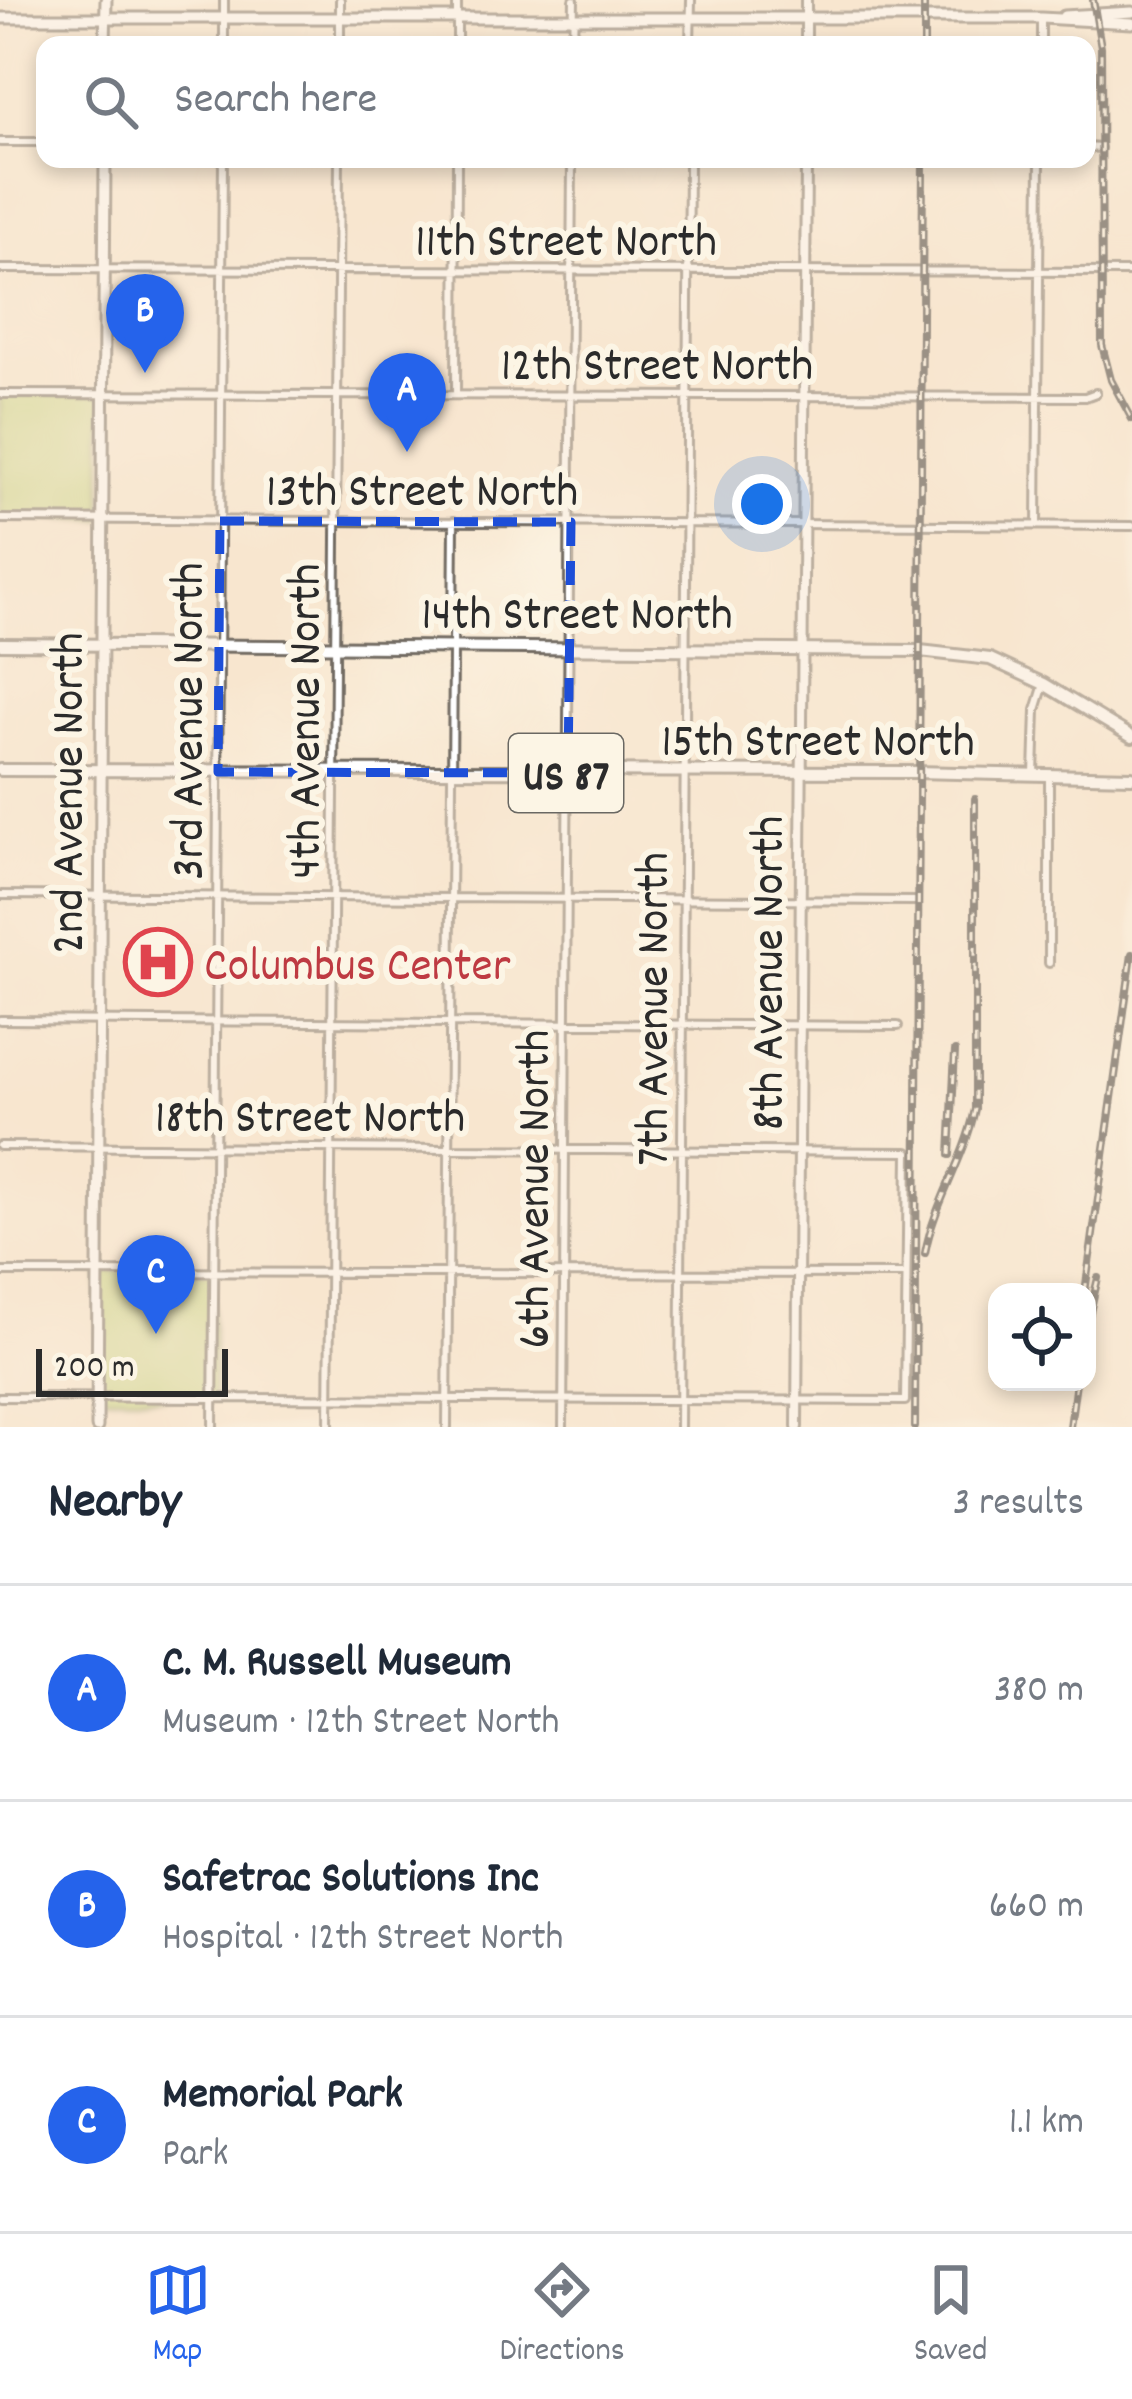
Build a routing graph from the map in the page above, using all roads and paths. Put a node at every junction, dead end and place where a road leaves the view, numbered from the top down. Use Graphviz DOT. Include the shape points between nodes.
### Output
graph roads {
  1 [pos="106,0"];
  2 [pos="224,0"];
  3 [pos="340,0"];
  4 [pos="458,0"];
  5 [pos="574,0"];
  6 [pos="691,0"];
  7 [pos="806,0"];
  8 [pos="1132,12"];
  9 [pos="574,17"];
  10 [pos="691,17"];
  11 [pos="0,18"];
  12 [pos="105,18"];
  13 [pos="457,18"];
  14 [pos="1041,18"];
  15 [pos="224,19"];
  16 [pos="340,19"];
  17 [pos="806,19"];
  18 [pos="1132,23"];
  19 [pos="105,36"];
  20 [pos="224,36"];
  21 [pos="340,36"];
  22 [pos="457,36"];
  23 [pos="573,36"];
  24 [pos="690,36"];
  25 [pos="806,36"];
  26 [pos="1041,36"];
  27 [pos="0,142"];
  28 [pos="36,142"];
  29 [pos="1096,148"];
  30 [pos="1100,148"];
  31 [pos="105,168"];
  32 [pos="224,168"];
  33 [pos="339,168"];
  34 [pos="457,168"];
  35 [pos="572,168"];
  36 [pos="689,168"];
  37 [pos="806,168"];
  38 [pos="1040,168"];
  39 [pos="0,268"];
  40 [pos="104,268"];
  41 [pos="223,269"];
  42 [pos="339,269"];
  43 [pos="457,271"];
  44 [pos="573,271"];
  45 [pos="688,271"];
  46 [pos="806,272"];
  47 [pos="1132,272"];
  48 [pos="1039,273"];
  49 [pos="1096,393"];
  50 [pos="0,394"];
  51 [pos="103,394"];
  52 [pos="338,394"];
  53 [pos="456,394"];
  54 [pos="572,395"];
  55 [pos="220,396"];
  56 [pos="688,396"];
  57 [pos="804,396"];
  58 [pos="1038,398"];
  59 [pos="0,519"];
  60 [pos="103,520"];
  61 [pos="336,520"];
  62 [pos="220,521"];
  63 [pos="454,521"];
  64 [pos="571,521"];
  65 [pos="687,521"];
  66 [pos="805,522"];
  67 [pos="1036,525"];
  68 [pos="1132,526"];
  69 [pos="0,644"];
  70 [pos="102,645"];
  71 [pos="218,646"];
  72 [pos="335,647"];
  73 [pos="453,647"];
  74 [pos="569,648"];
  75 [pos="686,648"];
  76 [pos="804,650"];
  77 [pos="1044,684"];
  78 [pos="1132,737"];
  79 [pos="0,770"];
  80 [pos="101,771"];
  81 [pos="218,772"];
  82 [pos="335,772"];
  83 [pos="452,773"];
  84 [pos="568,773"];
  85 [pos="684,773"];
  86 [pos="802,774"];
  87 [pos="1034,775"];
  88 [pos="1049,775"];
  89 [pos="1132,777"];
  90 [pos="0,895"];
  91 [pos="101,895"];
  92 [pos="217,896"];
  93 [pos="334,896"];
  94 [pos="451,897"];
  95 [pos="566,898"];
  96 [pos="683,899"];
  97 [pos="801,899"];
  98 [pos="914,901"];
  99 [pos="1049,963"];
  100 [pos="0,1020"];
  101 [pos="100,1020"];
  102 [pos="216,1022"];
  103 [pos="332,1022"];
  104 [pos="449,1022"];
  105 [pos="565,1023"];
  106 [pos="682,1024"];
  107 [pos="800,1024"];
  108 [pos="898,1026"];
  109 [pos="0,1146"];
  110 [pos="98,1146"];
  111 [pos="215,1147"];
  112 [pos="331,1148"];
  113 [pos="449,1148"];
  114 [pos="566,1148"];
  115 [pos="683,1148"];
  116 [pos="799,1149"];
  117 [pos="98,1271"];
  118 [pos="0,1272"];
  119 [pos="213,1272"];
  120 [pos="448,1273"];
  121 [pos="331,1274"];
  122 [pos="565,1274"];
  123 [pos="682,1274"];
  124 [pos="906,1274"];
  125 [pos="799,1275"];
  126 [pos="98,1396"];
  127 [pos="0,1397"];
  128 [pos="214,1398"];
  129 [pos="329,1398"];
  130 [pos="447,1398"];
  131 [pos="563,1399"];
  132 [pos="680,1400"];
  133 [pos="797,1400"];
  134 [pos="97,1427"];
  135 [pos="213,1427"];
  136 [pos="329,1427"];
  137 [pos="446,1427"];
  138 [pos="563,1427"];
  139 [pos="680,1427"];
  140 [pos="797,1427"];
  1 -- 12 [label="main road"];
  2 -- 15 [label="street"];
  3 -- 16 [label="street"];
  4 -- 13 [label="street"];
  5 -- 9 [label="street"];
  6 -- 10 [label="street"];
  7 -- 17 [label="street"];
  8 -- 14 [label="main road"];
  9 -- 10 [label="main road"];
  9 -- 13 [label="main road"];
  9 -- 23 [label="street"];
  10 -- 17 [label="main road"];
  10 -- 24 [label="street"];
  11 -- 12 [label="main road"];
  12 -- 15 [label="main road"];
  12 -- 19 [label="main road"];
  13 -- 16 [label="main road"];
  13 -- 22 [label="street"];
  14 -- 17 [label="main road"];
  14 -- 18 [label="main road"];
  14 -- 26 [label="street"];
  15 -- 16 [label="main road"];
  15 -- 20 [label="street"];
  16 -- 21 [label="street"];
  17 -- 25 [label="street"];
  27 -- 28 [label="street"];
  29 -- 30 [label="street"];
  31 -- 40 [label="main road, 2nd Avenue North"];
  32 -- 41 [label="street, 3rd Avenue North"];
  33 -- 42 [label="street, 4th Avenue North"];
  34 -- 43 [label="street"];
  35 -- 44 [label="street, 6th Avenue North"];
  36 -- 45 [label="street, 7th Avenue North"];
  37 -- 46 [label="street, 8th Avenue North"];
  38 -- 48 [label="street"];
  39 -- 40 [label="street, 11th Street North"];
  40 -- 41 [label="street, 11th Street North"];
  40 -- 51 [label="main road, 2nd Avenue North"];
  41 -- 42 [label="street, 11th Street North"];
  41 -- 55 [label="street, 3rd Avenue North"];
  42 -- 43 [label="street, 11th Street North"];
  42 -- 52 [label="street, 4th Avenue North"];
  43 -- 44 [label="street, 11th Street North"];
  43 -- 53 [label="street"];
  44 -- 45 [label="street, 11th Street North"];
  44 -- 54 [label="street, 6th Avenue North"];
  45 -- 46 [label="street, 11th Street North"];
  45 -- 56 [label="street, 7th Avenue North"];
  46 -- 48 [label="street, 11th Street North"];
  46 -- 57 [label="street, 8th Avenue North"];
  47 -- 48 [label="street, 11th Street North"];
  48 -- 58 [label="street"];
  49 -- 58 [label="street, 12th Street North"];
  50 -- 51 [label="street, 12th Street North"];
  51 -- 55 [label="street, 12th Street North"];
  51 -- 60 [label="main road, 2nd Avenue North"];
  52 -- 53 [label="street, 12th Street North"];
  52 -- 55 [label="street, 12th Street North"];
  52 -- 61 [label="street, 4th Avenue North"];
  53 -- 54 [label="street, 12th Street North"];
  54 -- 56 [label="street, 12th Street North"];
  54 -- 64 [label="street, 6th Avenue North"];
  55 -- 62 [label="street, 3rd Avenue North"];
  56 -- 57 [label="street, 12th Street North"];
  56 -- 65 [label="street, 7th Avenue North"];
  57 -- 58 [label="street, 12th Street North"];
  57 -- 66 [label="street, 8th Avenue North"];
  58 -- 67 [label="street"];
  59 -- 60 [label="street, 13th Street North"];
  60 -- 62 [label="street, 13th Street North"];
  60 -- 70 [label="main road, 2nd Avenue North"];
  61 -- 62 [label="street, 13th Street North"];
  61 -- 63 [label="street, 13th Street North"];
  61 -- 72 [label="street, 4th Avenue North"];
  62 -- 71 [label="street, 3rd Avenue North"];
  63 -- 64 [label="street, 13th Street North"];
  63 -- 73 [label="street"];
  64 -- 65 [label="street, 13th Street North"];
  64 -- 74 [label="street, 6th Avenue North"];
  65 -- 66 [label="street, 13th Street North"];
  65 -- 75 [label="street, 7th Avenue North"];
  66 -- 67 [label="street, 13th Street North"];
  66 -- 76 [label="street, 8th Avenue North"];
  67 -- 68 [label="street, 13th Street North"];
  69 -- 70 [label="main road, 14th Street North"];
  70 -- 71 [label="main road, 14th Street North"];
  70 -- 80 [label="main road, 2nd Avenue North"];
  71 -- 72 [label="main road, 14th Street North"];
  71 -- 81 [label="street, 3rd Avenue North"];
  72 -- 73 [label="main road, 14th Street North"];
  72 -- 82 [label="street, 4th Avenue North"];
  73 -- 74 [label="main road, 14th Street North"];
  73 -- 83 [label="street"];
  74 -- 75 [label="main road, 14th Street North"];
  74 -- 84 [label="street, 6th Avenue North"];
  75 -- 76 [label="main road, 14th Street North"];
  75 -- 85 [label="street, 7th Avenue North"];
  76 -- 77 [label="main road, 14th Street North" via="968,655"];
  76 -- 86 [label="street, 8th Avenue North"];
  77 -- 78 [label="main road, 14th Street North"];
  77 -- 87 [label="street"];
  79 -- 80 [label="main road, 15th Street North / US 87"];
  80 -- 81 [label="main road, 15th Street North / US 87"];
  80 -- 91 [label="main road, 2nd Avenue North"];
  81 -- 82 [label="main road, 15th Street North / US 87"];
  81 -- 92 [label="street, 3rd Avenue North"];
  82 -- 83 [label="main road, 15th Street North / US 87"];
  82 -- 93 [label="street, 4th Avenue North"];
  83 -- 84 [label="main road, 15th Street North / US 87"];
  83 -- 94 [label="street"];
  84 -- 85 [label="main road, 15th Street North / US 87"];
  84 -- 95 [label="street, 6th Avenue North"];
  85 -- 86 [label="main road, 15th Street North / US 87"];
  85 -- 96 [label="street, 7th Avenue North"];
  86 -- 87 [label="main road, 15th Street North / US 87"];
  86 -- 97 [label="street, 8th Avenue North"];
  87 -- 88 [label="main road, 15th Street North / US 87"];
  88 -- 89 [label="main road, 15th Street North / US 87"];
  88 -- 99 [label="street"];
  90 -- 91 [label="street"];
  91 -- 92 [label="street"];
  91 -- 101 [label="main road, 2nd Avenue North"];
  92 -- 93 [label="street"];
  92 -- 102 [label="street, 3rd Avenue North"];
  93 -- 94 [label="street"];
  93 -- 103 [label="street, 4th Avenue North"];
  94 -- 95 [label="street"];
  94 -- 104 [label="street"];
  95 -- 96 [label="street"];
  95 -- 105 [label="street, 6th Avenue North"];
  96 -- 97 [label="street"];
  96 -- 106 [label="street, 7th Avenue North"];
  97 -- 98 [label="street"];
  97 -- 107 [label="street, 8th Avenue North"];
  100 -- 101 [label="street"];
  101 -- 102 [label="street"];
  101 -- 110 [label="main road, 2nd Avenue North"];
  102 -- 103 [label="street"];
  102 -- 111 [label="street, 3rd Avenue North"];
  103 -- 104 [label="street"];
  103 -- 112 [label="street, 4th Avenue North"];
  104 -- 105 [label="street"];
  104 -- 113 [label="street"];
  105 -- 106 [label="street"];
  105 -- 114 [label="street, 6th Avenue North"];
  106 -- 107 [label="street"];
  106 -- 115 [label="street, 7th Avenue North"];
  107 -- 108 [label="street"];
  107 -- 116 [label="street, 8th Avenue North"];
  109 -- 110 [label="street, 18th Street North"];
  110 -- 111 [label="street, 18th Street North"];
  110 -- 117 [label="main road, 2nd Avenue North"];
  111 -- 112 [label="street, 18th Street North"];
  111 -- 119 [label="street, 3rd Avenue North"];
  112 -- 113 [label="street, 18th Street North"];
  112 -- 121 [label="street, 4th Avenue North"];
  113 -- 114 [label="street, 18th Street North"];
  113 -- 120 [label="street"];
  114 -- 115 [label="street, 18th Street North"];
  114 -- 122 [label="street, 6th Avenue North"];
  115 -- 116 [label="street, 18th Street North"];
  115 -- 123 [label="street, 7th Avenue North"];
  116 -- 124 [label="street, 18th Street North" via="908,1152"];
  116 -- 125 [label="street, 8th Avenue North"];
  117 -- 118 [label="street"];
  117 -- 119 [label="street"];
  117 -- 126 [label="main road, 2nd Avenue North"];
  119 -- 121 [label="street"];
  119 -- 128 [label="street, 3rd Avenue North"];
  120 -- 121 [label="street"];
  120 -- 122 [label="street"];
  120 -- 130 [label="street"];
  121 -- 129 [label="street, 4th Avenue North"];
  122 -- 123 [label="street"];
  122 -- 131 [label="street, 6th Avenue North"];
  123 -- 125 [label="street"];
  123 -- 132 [label="street, 7th Avenue North"];
  124 -- 125 [label="street"];
  124 -- 133 [label="street" via="905,1401"];
  125 -- 133 [label="street, 8th Avenue North"];
  126 -- 127 [label="street"];
  126 -- 128 [label="street"];
  126 -- 134 [label="main road, 2nd Avenue North"];
  128 -- 129 [label="street"];
  128 -- 135 [label="street, 3rd Avenue North"];
  129 -- 130 [label="street"];
  129 -- 136 [label="street, 4th Avenue North"];
  130 -- 131 [label="street"];
  130 -- 137 [label="street"];
  131 -- 132 [label="street"];
  131 -- 138 [label="street, 6th Avenue North"];
  132 -- 133 [label="street"];
  132 -- 139 [label="street, 7th Avenue North"];
  133 -- 140 [label="street, 8th Avenue North"];
}
